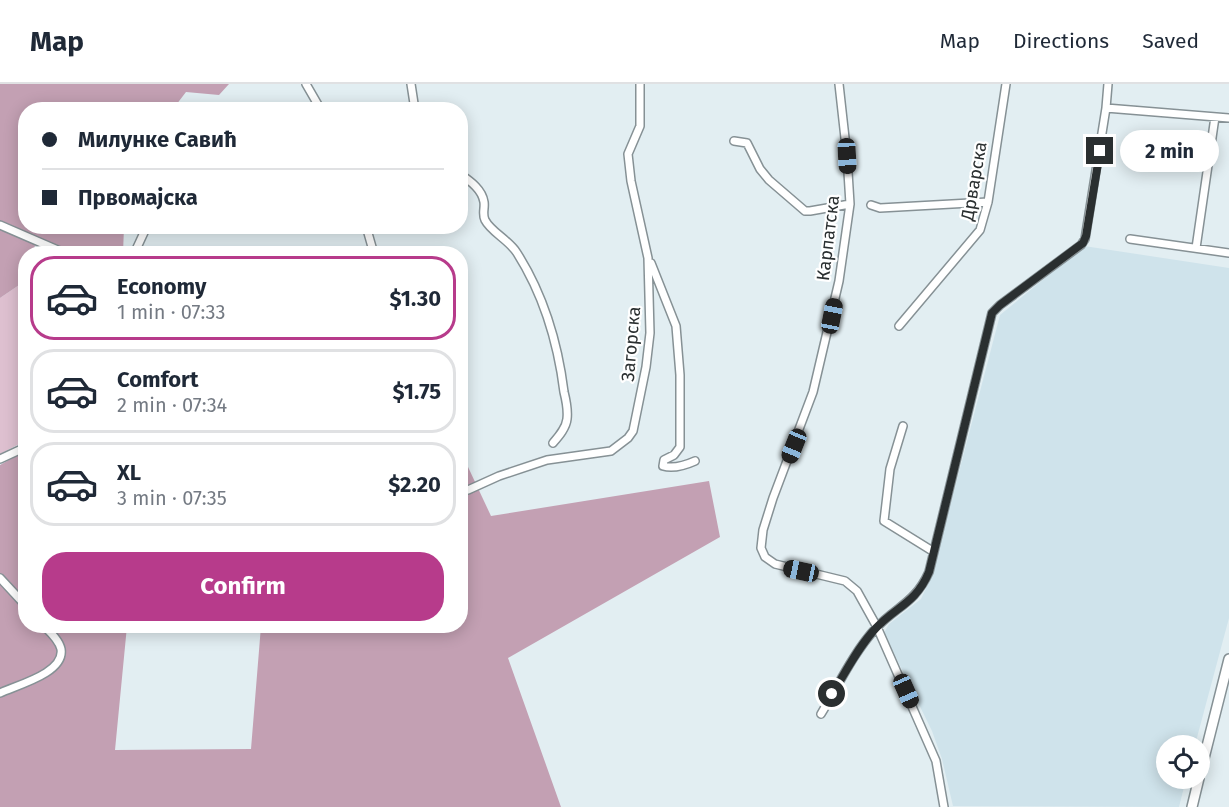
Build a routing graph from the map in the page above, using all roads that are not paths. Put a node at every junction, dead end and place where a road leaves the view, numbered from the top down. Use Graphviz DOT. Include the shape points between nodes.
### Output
graph roads {
  1 [pos="306,84"];
  2 [pos="411,84"];
  3 [pos="640,84"];
  4 [pos="839,84"];
  5 [pos="1006,84"];
  6 [pos="1108,84"];
  7 [pos="316,102"];
  8 [pos="414,102"];
  9 [pos="1106,108"];
  10 [pos="1215,117"];
  11 [pos="1229,118"];
  12 [pos="734,141"];
  13 [pos="468,181"];
  14 [pos="988,202"];
  15 [pos="850,204"];
  16 [pos="871,206"];
  17 [pos="0,225"];
  18 [pos="18,233"];
  19 [pos="21,234"];
  20 [pos="1130,239"];
  21 [pos="49,246"];
  22 [pos="1196,248"];
  23 [pos="1229,254"];
  24 [pos="648,258"];
  25 [pos="900,326"];
  26 [pos="903,426"];
  27 [pos="553,442"];
  28 [pos="18,451"];
  29 [pos="0,459"];
  30 [pos="695,461"];
  31 [pos="468,490"];
  32 [pos="934,552"];
  33 [pos="0,578"];
  34 [pos="18,597"];
  35 [pos="877,627"];
  36 [pos="51,633"];
  37 [pos="1229,659"];
  38 [pos="0,693"];
  39 [pos="821,714"];
  40 [pos="1210,735"];
  41 [pos="1196,789"];
  42 [pos="944,807"];
  43 [pos="1192,807"];
  1 -- 7 [label="street"];
  2 -- 8 [label="street"];
  3 -- 24 [label="street, Загорска" via="640,126 628,154"];
  4 -- 15 [label="street, Карпатска"];
  5 -- 14 [label="street, Дрварска"];
  6 -- 9 [label="street"];
  9 -- 10 [label="street"];
  9 -- 32 [label="street" via="1083,243 992,313"];
  10 -- 11 [label="street"];
  10 -- 22 [label="street"];
  12 -- 15 [label="street" via="747,143 769,180 805,211"];
  13 -- 27 [label="street" via="480,191 486,222 518,254 554,338 568,416"];
  14 -- 16 [label="street"];
  14 -- 25 [label="street, Дрварска" via="980,230"];
  15 -- 35 [label="street, Карпатска" via="839,281 813,392 761,538 763,553 770,560 850,584 858,591"];
  17 -- 18 [label="street"];
  19 -- 21 [label="street"];
  20 -- 22 [label="street"];
  22 -- 23 [label="street"];
  24 -- 30 [label="street" via="676,326 680,375 680,447 664,460 663,466"];
  24 -- 31 [label="street, Загорска" via="649,351 636,423 628,438 611,451 547,460"];
  26 -- 32 [label="street" via="890,469 884,521"];
  28 -- 29 [label="street"];
  32 -- 35 [label="street" via="920,590"];
  33 -- 34 [label="street"];
  35 -- 39 [label="street" via="856,654"];
  35 -- 42 [label="street" via="936,761"];
  36 -- 38 [label="street" via="61,649 53,668"];
  37 -- 40 [label="street"];
  41 -- 43 [label="street"];
}
